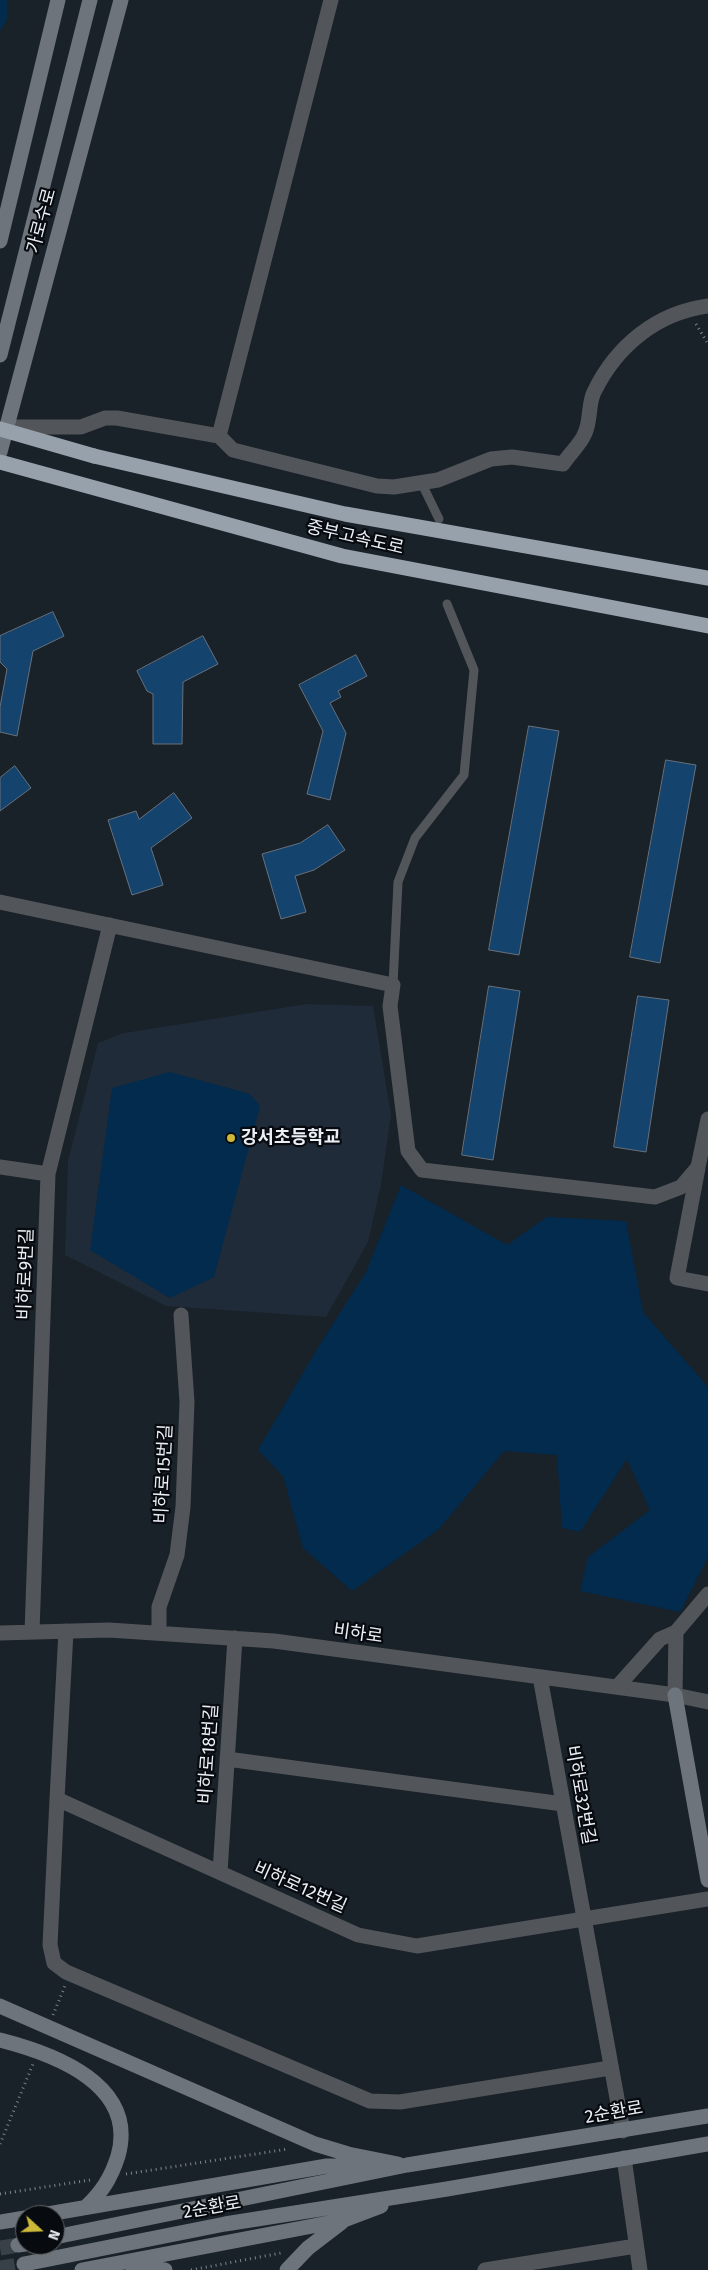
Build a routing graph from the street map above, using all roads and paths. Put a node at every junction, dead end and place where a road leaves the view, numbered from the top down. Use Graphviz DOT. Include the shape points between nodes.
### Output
graph roads {
  1 [pos="58,0"];
  2 [pos="90,0"];
  3 [pos="121,0"];
  4 [pos="331,0"];
  5 [pos="0,241"];
  6 [pos="708,306"];
  7 [pos="687,309"];
  8 [pos="708,344"];
  9 [pos="0,355"];
  10 [pos="3,428"];
  11 [pos="219,436"];
  12 [pos="0,452"];
  13 [pos="0,462"];
  14 [pos="422,484"];
  15 [pos="439,520"];
  16 [pos="708,578"];
  17 [pos="447,604"];
  18 [pos="708,626"];
  19 [pos="0,902"];
  20 [pos="110,925"];
  21 [pos="393,985"];
  22 [pos="708,1119"];
  23 [pos="698,1166"];
  24 [pos="0,1167"];
  25 [pos="48,1174"];
  26 [pos="708,1284"];
  27 [pos="181,1315"];
  28 [pos="708,1594"];
  29 [pos="66,1631"];
  30 [pos="32,1632"];
  31 [pos="676,1632"];
  32 [pos="0,1633"];
  33 [pos="159,1633"];
  34 [pos="235,1638"];
  35 [pos="540,1677"];
  36 [pos="616,1688"];
  37 [pos="676,1695"];
  38 [pos="708,1702"];
  39 [pos="227,1759"];
  40 [pos="57,1799"];
  41 [pos="563,1804"];
  42 [pos="220,1872"];
  43 [pos="708,1880"];
  44 [pos="708,1899"];
  45 [pos="584,1919"];
  46 [pos="0,2006"];
  47 [pos="0,2040"];
  48 [pos="610,2068"];
  49 [pos="708,2116"];
  50 [pos="622,2130"];
  51 [pos="318,2144"];
  52 [pos="708,2144"];
  53 [pos="624,2158"];
  54 [pos="407,2165"];
  55 [pos="111,2177"];
  56 [pos="0,2194"];
  57 [pos="408,2195"];
  58 [pos="86,2207"];
  59 [pos="65,2211"];
  60 [pos="15,2220"];
  61 [pos="344,2220"];
  62 [pos="0,2222"];
  63 [pos="65,2235"];
  64 [pos="636,2246"];
  65 [pos="301,2255"];
  66 [pos="24,2264"];
  67 [pos="86,2269"];
  68 [pos="165,2270"];
  69 [pos="191,2270"];
  70 [pos="287,2270"];
  71 [pos="485,2270"];
  72 [pos="640,2270"];
  1 -- 5 [label="main road, 가로수로"];
  2 -- 9 [label="main road, 가로수로"];
  3 -- 10 [label="main road, 가로수로"];
  4 -- 11 [label="street"];
  6 -- 7 [label="street"];
  7 -- 8 [label="path"];
  7 -- 14 [label="street" via="664,318 635,336 611,363 593,394 585,433 562,464 512,457 491,459"];
  10 -- 11 [label="street" via="81,427 105,418 117,418"];
  10 -- 12 [label="main road, 가로수로"];
  10 -- 16 [label="highway, 중부고속도로, bridge" via="94,456 345,514"];
  11 -- 14 [label="street" via="233,450 367,484 394,487"];
  13 -- 18 [label="highway, 중부고속도로" via="342,556"];
  14 -- 15 [label="lane"];
  17 -- 21 [label="lane" via="474,670 464,775 414,838 398,882"];
  19 -- 20 [label="street"];
  20 -- 21 [label="street"];
  20 -- 25 [label="street, 비하로9번길"];
  21 -- 23 [label="street" via="390,1006 408,1151 422,1170 655,1197 681,1187"];
  22 -- 23 [label="street"];
  23 -- 26 [label="street" via="677,1278"];
  24 -- 25 [label="street"];
  25 -- 30 [label="street, 비하로9번길"];
  27 -- 33 [label="street, 비하로15번길" via="187,1402 183,1507 177,1555 159,1607"];
  28 -- 31 [label="street"];
  29 -- 30 [label="street, 비하로"];
  29 -- 33 [label="street, 비하로"];
  29 -- 40 [label="street"];
  30 -- 32 [label="street, 비하로"];
  31 -- 36 [label="street" via="660,1639"];
  31 -- 37 [label="street"];
  33 -- 34 [label="street, 비하로"];
  34 -- 35 [label="street, 비하로"];
  34 -- 39 [label="street, 비하로18번길"];
  35 -- 36 [label="street, 비하로"];
  35 -- 41 [label="street, 비하로32번길"];
  36 -- 37 [label="street, 비하로"];
  37 -- 38 [label="street, 비하로"];
  37 -- 43 [label="main road"];
  39 -- 41 [label="street"];
  39 -- 42 [label="street, 비하로18번길"];
  40 -- 42 [label="street, 비하로12번길"];
  40 -- 48 [label="street" via="50,1945 54,1963 66,1972 370,2102 400,2102"];
  41 -- 45 [label="street, 비하로32번길"];
  42 -- 45 [label="street, 비하로12번길" via="358,1935 417,1946"];
  44 -- 45 [label="street, 비하로12번길"];
  45 -- 48 [label="street, 비하로32번길"];
  46 -- 51 [label="main road"];
  47 -- 55 [label="main road" via="32,2049 74,2068 89,2077 108,2096 117,2111 121,2131 119,2152"];
  48 -- 50 [label="street, 비하로32번길"];
  49 -- 50 [label="main road, 2순환로"];
  50 -- 54 [label="main road, 2순환로"];
  51 -- 54 [label="main road" via="348,2154"];
  51 -- 55 [label="path"];
  52 -- 53 [label="main road, 2순환로"];
  53 -- 57 [label="main road, 2순환로"];
  53 -- 64 [label="street"];
  54 -- 58 [label="main road, 2순환로" via="327,2166"];
  54 -- 63 [label="main road, 2순환로"];
  55 -- 56 [label="path"];
  55 -- 58 [label="main road"];
  57 -- 61 [label="main road, 2순환로"];
  57 -- 66 [label="main road, 2순환로" via="225,2224"];
  58 -- 59 [label="main road, 2순환로"];
  60 -- 62 [label="main road"];
  61 -- 65 [label="main road"];
  61 -- 67 [label="main road, 2순환로"];
  64 -- 71 [label="street"];
  64 -- 72 [label="street"];
  65 -- 69 [label="path" via="288,2252"];
  65 -- 70 [label="main road"];
  67 -- 68 [label="main road" via="138,2266"];
}
